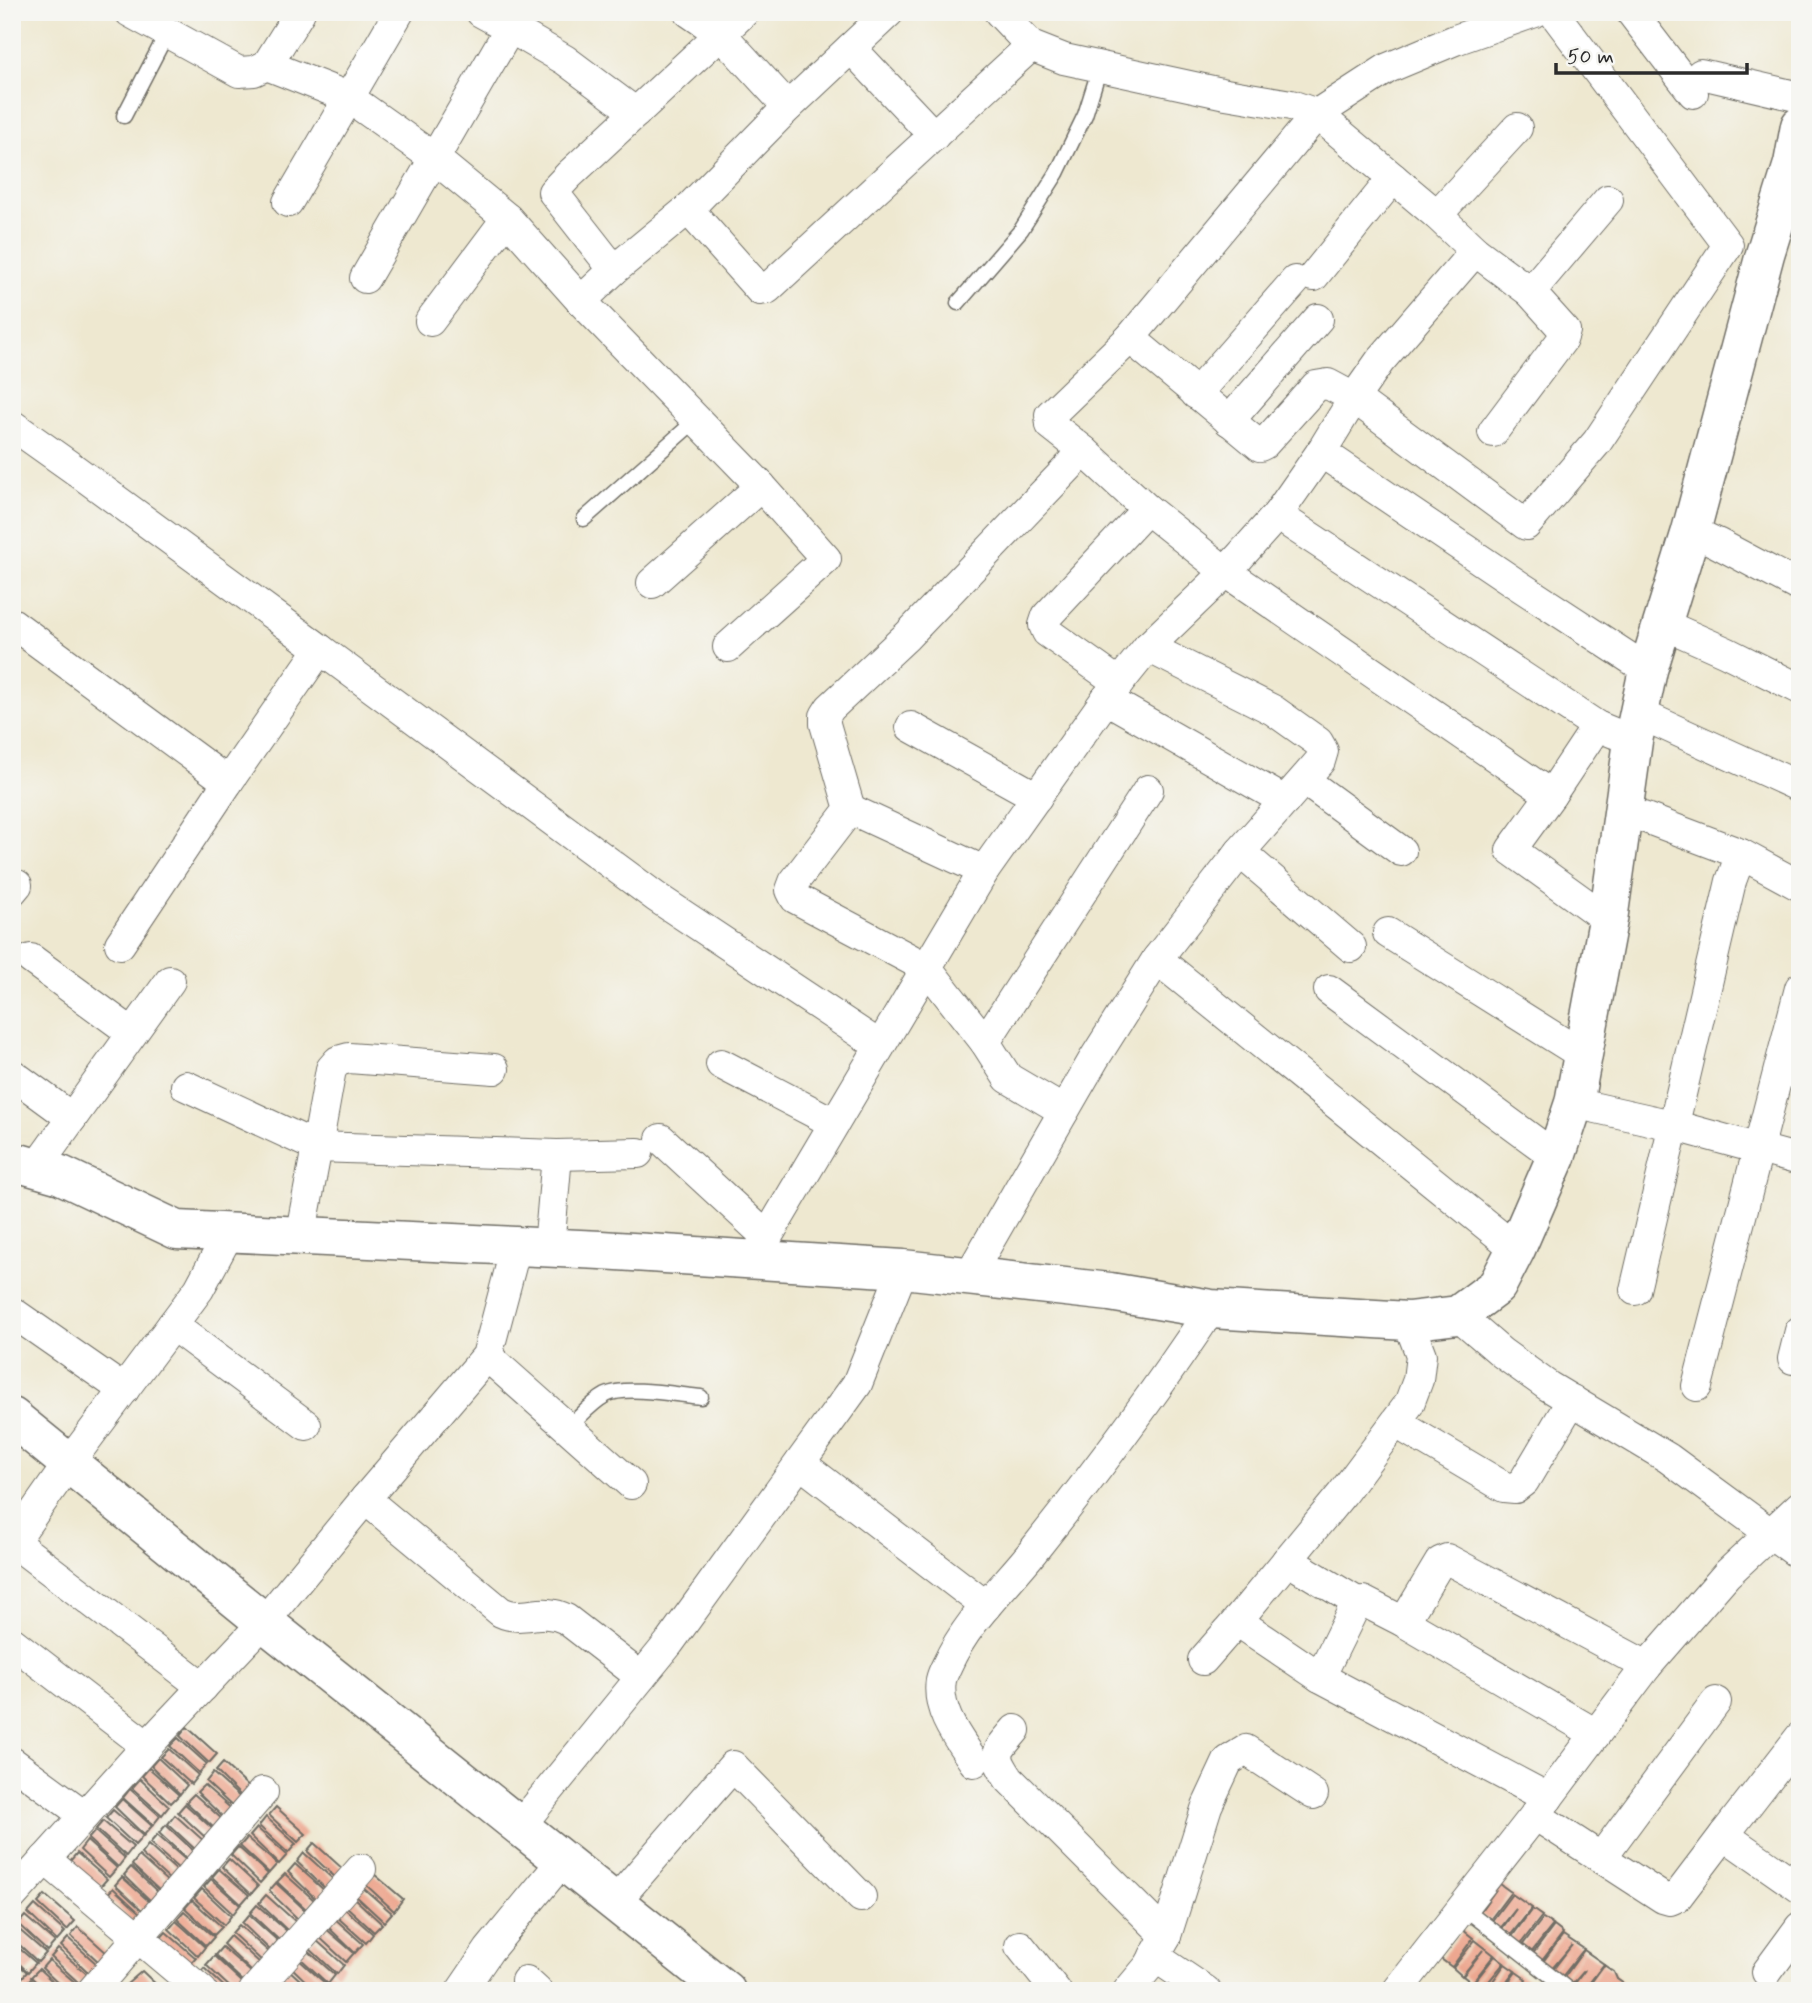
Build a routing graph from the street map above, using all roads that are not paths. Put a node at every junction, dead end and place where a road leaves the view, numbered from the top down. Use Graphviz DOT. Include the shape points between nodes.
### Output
graph roads {
  1 [pos="130,12"];
  2 [pos="300,12"];
  3 [pos="398,12"];
  4 [pos="481,12"];
  5 [pos="689,12"];
  6 [pos="744,12"];
  7 [pos="889,12"];
  8 [pos="999,12"];
  9 [pos="1535,12"];
  10 [pos="1553,12"];
  11 [pos="1631,12"];
  12 [pos="174,22"];
  13 [pos="510,28"];
  14 [pos="721,34"];
  15 [pos="1031,47"];
  16 [pos="851,48"];
  17 [pos="267,65"];
  18 [pos="1100,67"];
  19 [pos="348,97"];
  20 [pos="1800,97"];
  21 [pos="788,107"];
  22 [pos="636,113"];
  23 [pos="1317,114"];
  24 [pos="124,116"];
  25 [pos="1800,126"];
  26 [pos="1517,128"];
  27 [pos="934,136"];
  28 [pos="434,158"];
  29 [pos="1393,178"];
  30 [pos="1608,200"];
  31 [pos="288,202"];
  32 [pos="688,209"];
  33 [pos="1437,215"];
  34 [pos="507,218"];
  35 [pos="1728,245"];
  36 [pos="1475,251"];
  37 [pos="1765,254"];
  38 [pos="614,270"];
  39 [pos="365,278"];
  40 [pos="1530,292"];
  41 [pos="581,301"];
  42 [pos="958,303"];
  43 [pos="1318,319"];
  44 [pos="430,321"];
  45 [pos="1130,338"];
  46 [pos="1196,394"];
  47 [pos="1354,398"];
  48 [pos="696,420"];
  49 [pos="1229,421"];
  50 [pos="13,428"];
  51 [pos="1493,432"];
  52 [pos="1084,451"];
  53 [pos="1321,452"];
  54 [pos="761,486"];
  55 [pos="1147,509"];
  56 [pos="1277,514"];
  57 [pos="584,519"];
  58 [pos="1691,531"];
  59 [pos="1226,572"];
  60 [pos="652,583"];
  61 [pos="1800,587"];
  62 [pos="12,623"];
  63 [pos="1663,624"];
  64 [pos="728,647"];
  65 [pos="1148,648"];
  66 [pos="320,649"];
  67 [pos="1648,670"];
  68 [pos="1800,689"];
  69 [pos="1113,691"];
  70 [pos="1597,726"];
  71 [pos="911,727"];
  72 [pos="1635,727"];
  73 [pos="228,782"];
  74 [pos="1800,787"];
  75 [pos="1149,790"];
  76 [pos="1294,790"];
  77 [pos="1551,795"];
  78 [pos="1037,797"];
  79 [pos="850,809"];
  80 [pos="1623,814"];
  81 [pos="1401,851"];
  82 [pos="1240,852"];
  83 [pos="1741,854"];
  84 [pos="984,871"];
  85 [pos="1800,886"];
  86 [pos="1608,920"];
  87 [pos="1388,933"];
  88 [pos="120,944"];
  89 [pos="1351,947"];
  90 [pos="31,959"];
  91 [pos="1157,959"];
  92 [pos="927,968"];
  93 [pos="170,981"];
  94 [pos="1800,988"];
  95 [pos="1329,990"];
  96 [pos="132,1034"];
  97 [pos="985,1042"];
  98 [pos="880,1046"];
  99 [pos="1581,1054"];
  100 [pos="721,1064"];
  101 [pos="494,1069"];
  102 [pos="12,1074"];
  103 [pos="186,1086"];
  104 [pos="1574,1103"];
  105 [pos="1064,1111"];
  106 [pos="72,1118"];
  107 [pos="834,1123"];
  108 [pos="1672,1125"];
  109 [pos="317,1147"];
  110 [pos="1759,1149"];
  111 [pos="557,1155"];
  112 [pos="1556,1157"];
  113 [pos="1800,1160"];
  114 [pos="24,1164"];
  115 [pos="229,1233"];
  116 [pos="300,1237"];
  117 [pos="533,1247"];
  118 [pos="760,1248"];
  119 [pos="1516,1248"];
  120 [pos="903,1269"];
  121 [pos="969,1276"];
  122 [pos="1635,1290"];
  123 [pos="1211,1309"];
  124 [pos="12,1312"];
  125 [pos="1458,1315"];
  126 [pos="1408,1321"];
  127 [pos="172,1325"];
  128 [pos="487,1356"];
  129 [pos="1697,1386"];
  130 [pos="124,1390"];
  131 [pos="701,1397"];
  132 [pos="1573,1400"];
  133 [pos="12,1417"];
  134 [pos="306,1425"];
  135 [pos="568,1428"];
  136 [pos="1408,1430"];
  137 [pos="69,1463"];
  138 [pos="800,1463"];
  139 [pos="631,1484"];
  140 [pos="365,1499"];
  141 [pos="1800,1506"];
  142 [pos="1770,1535"];
  143 [pos="13,1543"];
  144 [pos="1800,1555"];
  145 [pos="1287,1560"];
  146 [pos="1357,1602"];
  147 [pos="986,1605"];
  148 [pos="1237,1621"];
  149 [pos="264,1622"];
  150 [pos="1404,1622"];
  151 [pos="12,1642"];
  152 [pos="1203,1660"];
  153 [pos="1647,1666"];
  154 [pos="641,1677"];
  155 [pos="1320,1677"];
  156 [pos="203,1687"];
  157 [pos="1716,1702"];
  158 [pos="1015,1730"];
  159 [pos="1596,1734"];
  160 [pos="1800,1737"];
  161 [pos="147,1746"];
  162 [pos="12,1762"];
  163 [pos="974,1762"];
  164 [pos="262,1792"];
  165 [pos="1314,1794"];
  166 [pos="1541,1806"];
  167 [pos="84,1815"];
  168 [pos="520,1826"];
  169 [pos="1724,1836"];
  170 [pos="1601,1858"];
  171 [pos="563,1860"];
  172 [pos="361,1869"];
  173 [pos="24,1876"];
  174 [pos="1800,1888"];
  175 [pos="861,1897"];
  176 [pos="615,1902"];
  177 [pos="1463,1907"];
  178 [pos="1800,1927"];
  179 [pos="139,1936"];
  180 [pos="1020,1946"];
  181 [pos="1160,1946"];
  182 [pos="1767,1972"];
  183 [pos="1399,1990"];
  184 [pos="92,1991"];
  185 [pos="202,1991"];
  186 [pos="254,1991"];
  187 [pos="461,1991"];
  188 [pos="726,1991"];
  189 [pos="1056,1991"];
  190 [pos="1128,1991"];
  191 [pos="1206,1991"];
  192 [pos="1570,1991"];
  1 -- 12 [label="street"];
  2 -- 17 [label="street"];
  3 -- 19 [label="street"];
  4 -- 13 [label="street"];
  5 -- 14 [label="street"];
  6 -- 14 [label="street"];
  7 -- 16 [label="street"];
  8 -- 15 [label="street"];
  9 -- 23 [label="street" via="1388,68"];
  10 -- 35 [label="street"];
  11 -- 20 [label="street" via="1697,83"];
  12 -- 17 [label="street" via="239,72"];
  12 -- 24 [label="lane"];
  13 -- 22 [label="street" via="565,60"];
  13 -- 28 [label="street"];
  14 -- 21 [label="street"];
  14 -- 22 [label="street"];
  15 -- 18 [label="street"];
  15 -- 27 [label="street"];
  16 -- 21 [label="street"];
  16 -- 27 [label="street"];
  17 -- 19 [label="street"];
  18 -- 23 [label="street"];
  18 -- 42 [label="lane" via="1085,115 1057,173 1021,230"];
  19 -- 28 [label="street"];
  19 -- 31 [label="street"];
  21 -- 32 [label="street"];
  22 -- 38 [label="street" via="553,192"];
  23 -- 29 [label="street"];
  23 -- 45 [label="street"];
  25 -- 37 [label="street"];
  26 -- 33 [label="street"];
  27 -- 32 [label="street" via="767,289 760,290"];
  28 -- 34 [label="street"];
  28 -- 39 [label="street"];
  29 -- 33 [label="street"];
  29 -- 46 [label="street"];
  30 -- 40 [label="street"];
  32 -- 38 [label="street"];
  33 -- 36 [label="street"];
  34 -- 41 [label="street"];
  34 -- 44 [label="street"];
  35 -- 37 [label="street"];
  35 -- 47 [label="street" via="1597,442 1526,525"];
  36 -- 40 [label="street"];
  36 -- 47 [label="street"];
  37 -- 58 [label="street"];
  38 -- 41 [label="street"];
  40 -- 51 [label="street" via="1566,331"];
  41 -- 48 [label="street"];
  43 -- 49 [label="street"];
  45 -- 46 [label="street"];
  45 -- 52 [label="street" via="1050,415 1051,425"];
  46 -- 49 [label="street"];
  47 -- 49 [label="street" via="1328,384 1316,386 1260,446"];
  47 -- 53 [label="street"];
  48 -- 54 [label="street"];
  48 -- 57 [label="lane"];
  50 -- 66 [label="street"];
  52 -- 55 [label="street"];
  52 -- 79 [label="street" via="830,708 825,724"];
  53 -- 56 [label="street"];
  53 -- 67 [label="street"];
  54 -- 60 [label="street"];
  54 -- 64 [label="street" via="827,559"];
  55 -- 59 [label="street"];
  55 -- 69 [label="street" via="1047,616 1044,625"];
  56 -- 59 [label="street"];
  56 -- 70 [label="street"];
  58 -- 61 [label="street"];
  58 -- 63 [label="street"];
  59 -- 65 [label="street"];
  59 -- 77 [label="street"];
  62 -- 73 [label="street"];
  63 -- 67 [label="street"];
  63 -- 68 [label="street"];
  65 -- 69 [label="street"];
  65 -- 76 [label="street" via="1273,709 1318,742 1324,751 1320,761"];
  66 -- 73 [label="street"];
  66 -- 98 [label="street" via="656,897"];
  67 -- 72 [label="street"];
  69 -- 76 [label="street"];
  69 -- 78 [label="street"];
  70 -- 72 [label="street"];
  70 -- 77 [label="street"];
  71 -- 78 [label="street"];
  72 -- 74 [label="street"];
  72 -- 80 [label="street"];
  73 -- 88 [label="street"];
  75 -- 97 [label="street"];
  76 -- 81 [label="street"];
  76 -- 82 [label="street"];
  77 -- 86 [label="street" via="1511,850"];
  78 -- 84 [label="street"];
  79 -- 84 [label="street"];
  79 -- 92 [label="street" via="791,890 795,898"];
  80 -- 83 [label="street" via="1643,817"];
  80 -- 86 [label="street"];
  82 -- 89 [label="street"];
  82 -- 91 [label="street"];
  83 -- 85 [label="street"];
  83 -- 108 [label="street"];
  84 -- 92 [label="street"];
  86 -- 99 [label="street"];
  87 -- 99 [label="street"];
  90 -- 96 [label="street"];
  91 -- 105 [label="street"];
  91 -- 119 [label="street"];
  92 -- 97 [label="street"];
  92 -- 98 [label="street"];
  93 -- 96 [label="street"];
  94 -- 110 [label="street"];
  95 -- 112 [label="street"];
  96 -- 106 [label="street"];
  97 -- 105 [label="street" via="1007,1078"];
  98 -- 107 [label="street"];
  99 -- 104 [label="street"];
  100 -- 107 [label="street"];
  101 -- 109 [label="street" via="349,1058 338,1061 331,1069"];
  102 -- 106 [label="street"];
  103 -- 109 [label="street"];
  104 -- 108 [label="street"];
  104 -- 112 [label="street"];
  105 -- 121 [label="street"];
  106 -- 114 [label="street"];
  107 -- 118 [label="street"];
  108 -- 110 [label="street"];
  108 -- 122 [label="street"];
  109 -- 111 [label="street"];
  109 -- 116 [label="street"];
  110 -- 113 [label="street"];
  110 -- 129 [label="street"];
  111 -- 117 [label="street"];
  111 -- 118 [label="street" via="649,1146"];
  112 -- 119 [label="street"];
  114 -- 115 [label="street" via="61,1175 177,1230"];
  115 -- 116 [label="street"];
  115 -- 127 [label="street" via="199,1289"];
  116 -- 117 [label="street"];
  117 -- 118 [label="street"];
  117 -- 128 [label="street"];
  118 -- 120 [label="street"];
  119 -- 125 [label="street" via="1497,1286"];
  120 -- 121 [label="street"];
  120 -- 138 [label="street" via="857,1384"];
  121 -- 123 [label="street"];
  123 -- 126 [label="street"];
  123 -- 147 [label="street" via="1168,1374 1033,1552"];
  124 -- 130 [label="street"];
  125 -- 126 [label="street"];
  125 -- 132 [label="street" via="1502,1353"];
  126 -- 145 [label="street" via="1421,1355 1409,1404"];
  127 -- 130 [label="street"];
  127 -- 134 [label="street"];
  128 -- 135 [label="street"];
  128 -- 140 [label="street"];
  130 -- 137 [label="street"];
  131 -- 135 [label="lane" via="625,1390 594,1403"];
  132 -- 136 [label="street" via="1524,1481 1515,1488 1504,1487"];
  132 -- 142 [label="street" via="1668,1458"];
  133 -- 137 [label="street"];
  135 -- 139 [label="street"];
  137 -- 143 [label="street"];
  137 -- 149 [label="street"];
  138 -- 147 [label="street"];
  138 -- 154 [label="street"];
  140 -- 149 [label="street"];
  140 -- 154 [label="street" via="501,1612 509,1616 556,1614"];
  141 -- 142 [label="street"];
  142 -- 144 [label="street"];
  142 -- 153 [label="street" via="1727,1574"];
  143 -- 156 [label="street"];
  145 -- 146 [label="street"];
  145 -- 148 [label="street"];
  146 -- 150 [label="street"];
  146 -- 155 [label="street"];
  147 -- 163 [label="street" via="956,1646 941,1679 942,1703 953,1731"];
  148 -- 152 [label="street"];
  148 -- 155 [label="street"];
  149 -- 156 [label="street"];
  149 -- 168 [label="street"];
  150 -- 153 [label="street" via="1440,1562 1447,1559"];
  150 -- 159 [label="street"];
  151 -- 161 [label="street"];
  153 -- 159 [label="street"];
  154 -- 168 [label="street"];
  155 -- 166 [label="street"];
  156 -- 161 [label="street"];
  157 -- 170 [label="street"];
  158 -- 181 [label="street" via="998,1751 998,1762 1009,1779"];
  159 -- 166 [label="street"];
  160 -- 169 [label="street"];
  161 -- 167 [label="street"];
  162 -- 167 [label="street"];
  164 -- 179 [label="street"];
  165 -- 181 [label="street" via="1245,1751 1228,1761 1207,1807"];
  166 -- 170 [label="street"];
  166 -- 177 [label="street"];
  167 -- 173 [label="street"];
  168 -- 171 [label="street"];
  169 -- 170 [label="street" via="1670,1900"];
  169 -- 174 [label="street"];
  171 -- 176 [label="street"];
  171 -- 187 [label="street"];
  172 -- 186 [label="street"];
  173 -- 179 [label="street"];
  175 -- 176 [label="street" via="733,1766"];
  176 -- 188 [label="street"];
  177 -- 183 [label="street"];
  177 -- 192 [label="lane"];
  178 -- 182 [label="street"];
  179 -- 184 [label="street"];
  179 -- 185 [label="street"];
  180 -- 189 [label="street"];
  181 -- 190 [label="street"];
  181 -- 191 [label="street"];
}
